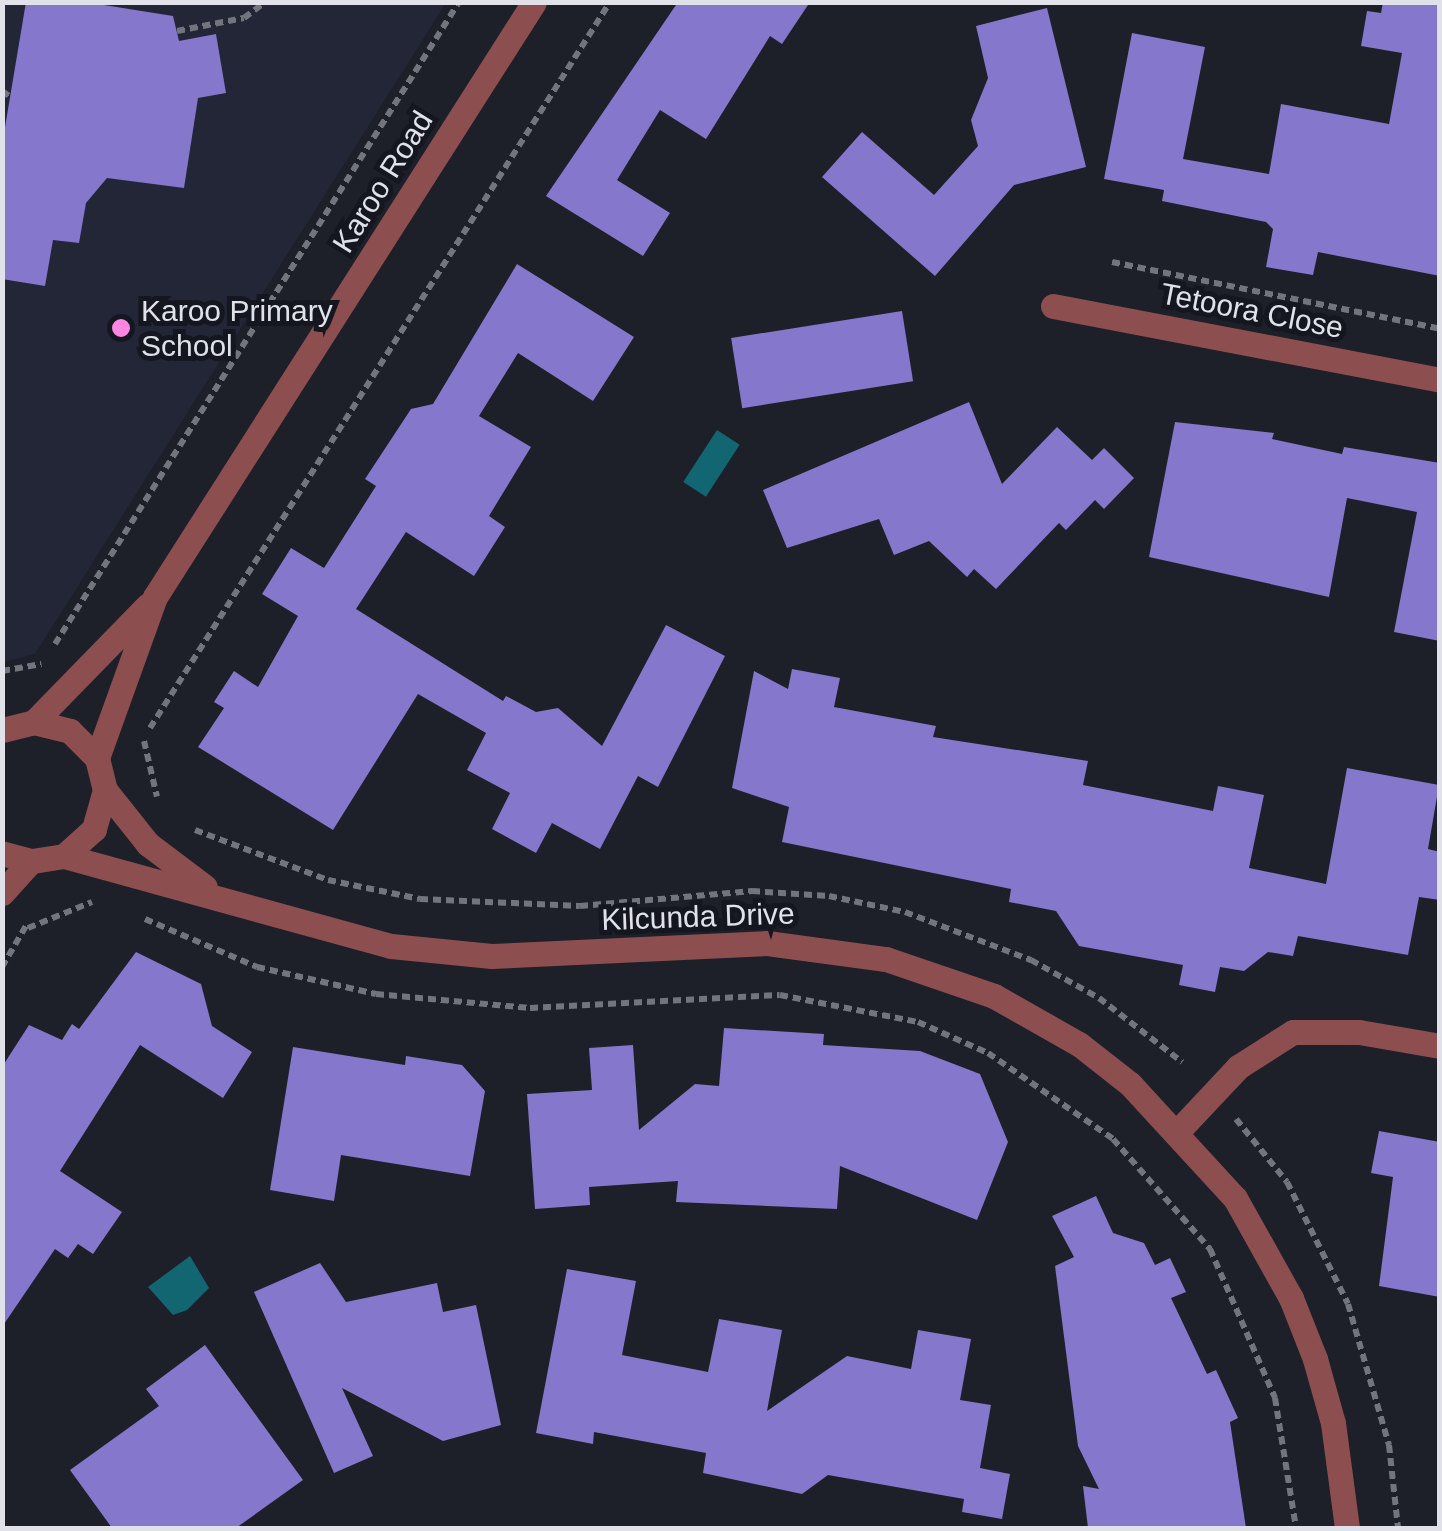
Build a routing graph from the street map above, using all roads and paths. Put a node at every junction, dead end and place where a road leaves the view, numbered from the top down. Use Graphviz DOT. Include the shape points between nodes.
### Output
graph roads {
  1 [pos="265,2"];
  2 [pos="459,2"];
  3 [pos="534,2"];
  4 [pos="610,2"];
  5 [pos="176,31"];
  6 [pos="2,92"];
  7 [pos="12,98"];
  8 [pos="1112,262"];
  9 [pos="1053,306"];
  10 [pos="1440,330"];
  11 [pos="1440,380"];
  12 [pos="156,598"];
  13 [pos="44,663"];
  14 [pos="2,671"];
  15 [pos="58,673"];
  16 [pos="135,720"];
  17 [pos="12,726"];
  18 [pos="150,728"];
  19 [pos="97,758"];
  20 [pos="105,790"];
  21 [pos="154,810"];
  22 [pos="2,852"];
  23 [pos="64,856"];
  24 [pos="31,861"];
  25 [pos="2,893"];
  26 [pos="214,894"];
  27 [pos="104,897"];
  28 [pos="137,914"];
  29 [pos="16,920"];
  30 [pos="28,928"];
  31 [pos="2,967"];
  32 [pos="1440,1046"];
  33 [pos="1178,1131"];
  34 [pos="1296,1528"];
  35 [pos="1347,1528"];
  1 -- 5 [label="path" via="244,18"];
  2 -- 13 [label="path"];
  3 -- 12 [label="street, Karoo Road"];
  4 -- 18 [label="path"];
  6 -- 7 [label="path"];
  8 -- 10 [label="path"];
  9 -- 11 [label="street, Tetoora Close"];
  12 -- 17 [label="street, Karoo Road"];
  12 -- 19 [label="street, Karoo Road"];
  13 -- 14 [label="path"];
  13 -- 15 [label="path"];
  16 -- 18 [label="path"];
  17 -- 19 [label="street" via="70,731"];
  18 -- 21 [label="path" via="144,740 159,802"];
  19 -- 20 [label="street"];
  20 -- 23 [label="street" via="94,829"];
  20 -- 26 [label="street, Kilcunda Drive" via="148,844"];
  22 -- 24 [label="street"];
  23 -- 24 [label="street"];
  23 -- 26 [label="street, Kilcunda Drive"];
  24 -- 25 [label="street"];
  26 -- 33 [label="street, Kilcunda Drive" via="298,924 440,952 550,955 767,942 886,959 994,996 1043,1022 1130,1084"];
  27 -- 30 [label="path"];
  28 -- 34 [label="path" via="258,966 376,994 530,1008 780,994 918,1022 988,1053 1112,1140 1210,1250 1274,1398"];
  29 -- 30 [label="path"];
  30 -- 31 [label="path"];
  32 -- 33 [label="street" via="1359,1032 1293,1032 1238,1066"];
  33 -- 35 [label="street, Kilcunda Drive" via="1235,1198 1291,1298 1333,1423"];
}
